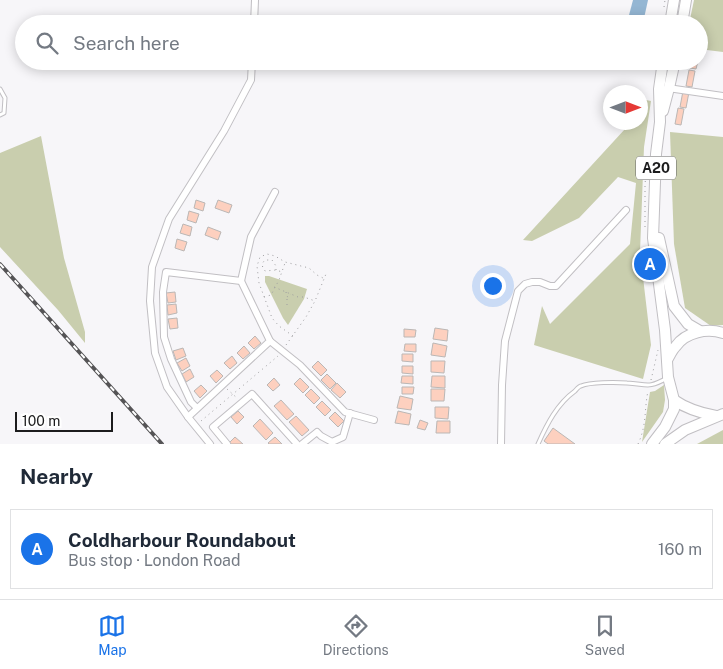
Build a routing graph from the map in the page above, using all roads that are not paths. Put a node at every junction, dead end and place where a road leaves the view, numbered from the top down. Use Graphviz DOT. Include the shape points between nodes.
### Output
graph roads {
  1 [pos="255,0"];
  2 [pos="674,0"];
  3 [pos="686,0"];
  4 [pos="254,15"];
  5 [pos="672,15"];
  6 [pos="684,15"];
  7 [pos="252,70"];
  8 [pos="663,70"];
  9 [pos="671,70"];
  10 [pos="0,89"];
  11 [pos="664,89"];
  12 [pos="723,96"];
  13 [pos="0,115"];
  14 [pos="276,192"];
  15 [pos="626,210"];
  16 [pos="654,216"];
  17 [pos="241,281"];
  18 [pos="700,331"];
  19 [pos="723,333"];
  20 [pos="270,341"];
  21 [pos="666,360"];
  22 [pos="668,377"];
  23 [pos="674,400"];
  24 [pos="197,408"];
  25 [pos="350,413"];
  26 [pos="720,415"];
  27 [pos="188,417"];
  28 [pos="374,420"];
  29 [pos="210,444"];
  30 [pos="227,444"];
  31 [pos="296,444"];
  32 [pos="302,444"];
  33 [pos="501,444"];
  34 [pos="538,444"];
  35 [pos="652,444"];
  36 [pos="665,444"];
  1 -- 4 [label="street"];
  2 -- 5 [label="main road"];
  3 -- 6 [label="main road"];
  7 -- 27 [label="street" via="251,80 224,131 169,219 152,267 150,301 155,353 167,388"];
  8 -- 11 [label="main road, A20"];
  9 -- 11 [label="main road, A20"];
  10 -- 13 [label="lane" via="5,98 4,113"];
  11 -- 12 [label="street"];
  11 -- 16 [label="main road, A20" via="656,154"];
  14 -- 17 [label="street" via="251,237"];
  15 -- 33 [label="street" via="556,286 532,282 518,291 505,341"];
  16 -- 18 [label="main road, A20" via="674,306 688,324"];
  16 -- 21 [label="main road, A20" via="653,238"];
  17 -- 20 [label="street"];
  17 -- 24 [label="street" via="166,272 164,337 171,359"];
  18 -- 19 [label="main road"];
  18 -- 21 [label="main road" via="676,344"];
  20 -- 24 [label="street"];
  20 -- 25 [label="street" via="300,365 345,412"];
  21 -- 22 [label="main road"];
  22 -- 23 [label="main road"];
  22 -- 34 [label="lane" via="645,386 620,382 580,386 569,394 554,414"];
  23 -- 26 [label="main road" via="695,412"];
  23 -- 35 [label="main road" via="674,409 665,427"];
  24 -- 27 [label="street"];
  25 -- 28 [label="street"];
  25 -- 32 [label="street" via="343,437 332,442 317,432"];
  26 -- 36 [label="main road" via="685,430"];
  27 -- 29 [label="street"];
  30 -- 31 [label="street" via="213,427 252,394"];
}
